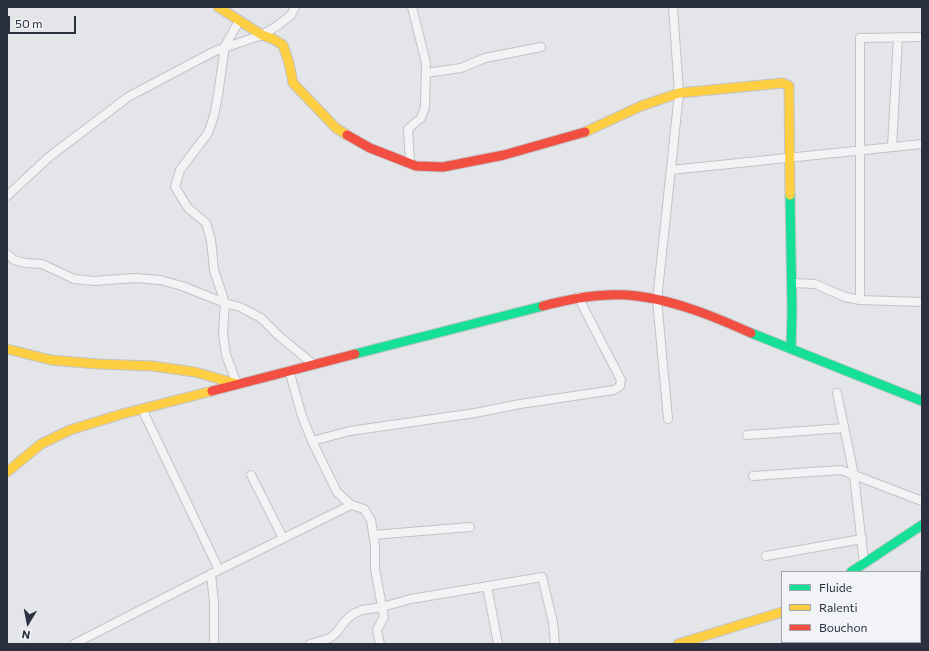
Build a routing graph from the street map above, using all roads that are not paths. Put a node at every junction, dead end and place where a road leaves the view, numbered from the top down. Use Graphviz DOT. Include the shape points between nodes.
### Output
graph roads {
  1 [pos="218,7"];
  2 [pos="296,7"];
  3 [pos="412,7"];
  4 [pos="673,7"];
  5 [pos="239,21"];
  6 [pos="262,35"];
  7 [pos="898,37"];
  8 [pos="922,37"];
  9 [pos="225,46"];
  10 [pos="541,47"];
  11 [pos="426,73"];
  12 [pos="679,93"];
  13 [pos="922,144"];
  14 [pos="892,147"];
  15 [pos="860,150"];
  16 [pos="789,158"];
  17 [pos="410,164"];
  18 [pos="671,170"];
  19 [pos="7,196"];
  20 [pos="7,254"];
  21 [pos="792,283"];
  22 [pos="578,297"];
  23 [pos="657,300"];
  24 [pos="860,300"];
  25 [pos="922,302"];
  26 [pos="225,303"];
  27 [pos="7,349"];
  28 [pos="791,349"];
  29 [pos="313,364"];
  30 [pos="289,370"];
  31 [pos="237,384"];
  32 [pos="836,393"];
  33 [pos="922,401"];
  34 [pos="142,409"];
  35 [pos="668,419"];
  36 [pos="844,428"];
  37 [pos="747,435"];
  38 [pos="312,441"];
  39 [pos="7,472"];
  40 [pos="251,475"];
  41 [pos="854,475"];
  42 [pos="753,476"];
  43 [pos="922,501"];
  44 [pos="351,504"];
  45 [pos="922,525"];
  46 [pos="470,527"];
  47 [pos="373,536"];
  48 [pos="282,538"];
  49 [pos="862,539"];
  50 [pos="766,556"];
  51 [pos="864,563"];
  52 [pos="219,570"];
  53 [pos="852,571"];
  54 [pos="211,574"];
  55 [pos="486,586"];
  56 [pos="382,607"];
  57 [pos="781,612"];
  58 [pos="682,643"];
  59 [pos="74,644"];
  60 [pos="214,644"];
  61 [pos="310,644"];
  62 [pos="380,644"];
  63 [pos="498,644"];
  64 [pos="555,644"];
  1 -- 5 [label="street"];
  2 -- 6 [label="street" via="277,26"];
  3 -- 11 [label="street" via="426,63"];
  4 -- 12 [label="street"];
  5 -- 6 [label="street"];
  5 -- 9 [label="street"];
  6 -- 9 [label="street"];
  6 -- 17 [label="street" via="283,45 293,83 336,128 370,148"];
  7 -- 8 [label="street"];
  7 -- 14 [label="street"];
  7 -- 15 [label="street" via="860,38"];
  9 -- 19 [label="street" via="128,97 49,157"];
  9 -- 26 [label="street" via="214,116 208,133 180,170 175,187 188,208 206,223 211,240 214,270"];
  10 -- 11 [label="street" via="484,58 461,68"];
  11 -- 17 [label="street" via="425,107 421,118 408,129"];
  12 -- 16 [label="street" via="783,83 789,86"];
  12 -- 17 [label="street" via="641,106 585,132 527,149 443,167"];
  12 -- 18 [label="street"];
  13 -- 14 [label="street"];
  14 -- 15 [label="street"];
  15 -- 16 [label="street"];
  15 -- 24 [label="street"];
  16 -- 18 [label="street"];
  16 -- 21 [label="street"];
  18 -- 23 [label="street"];
  20 -- 26 [label="street" via="14,260 26,264 42,264 74,279 160,280"];
  21 -- 24 [label="street" via="815,284 845,297"];
  21 -- 28 [label="street"];
  22 -- 23 [label="street" via="620,294"];
  22 -- 29 [label="street"];
  22 -- 38 [label="street" via="621,380 620,386 614,390 350,431"];
  23 -- 28 [label="street" via="713,317"];
  23 -- 35 [label="street"];
  24 -- 25 [label="street"];
  26 -- 29 [label="street" via="240,307 261,318"];
  26 -- 31 [label="street" via="223,334 226,355"];
  27 -- 31 [label="street" via="51,360 152,366 195,372"];
  28 -- 33 [label="street"];
  29 -- 30 [label="street"];
  30 -- 31 [label="street"];
  30 -- 38 [label="street"];
  31 -- 34 [label="street"];
  32 -- 36 [label="street"];
  34 -- 39 [label="street" via="70,430 41,444"];
  34 -- 52 [label="street"];
  36 -- 37 [label="street"];
  36 -- 41 [label="street"];
  38 -- 44 [label="street" via="337,492"];
  40 -- 48 [label="street"];
  41 -- 42 [label="street" via="841,470"];
  41 -- 43 [label="street"];
  41 -- 49 [label="street"];
  44 -- 47 [label="street" via="364,509 371,520"];
  44 -- 48 [label="street"];
  45 -- 51 [label="street"];
  46 -- 47 [label="street"];
  47 -- 56 [label="street" via="375,569"];
  48 -- 52 [label="street"];
  49 -- 50 [label="street"];
  49 -- 51 [label="street"];
  51 -- 53 [label="street"];
  52 -- 54 [label="street"];
  54 -- 59 [label="street"];
  54 -- 60 [label="street"];
  55 -- 56 [label="street" via="411,599"];
  55 -- 63 [label="street"];
  55 -- 64 [label="street" via="542,577 553,622"];
  56 -- 61 [label="street" via="353,614 330,638"];
  56 -- 62 [label="street" via="384,617 377,630"];
  57 -- 58 [label="street"];
}
